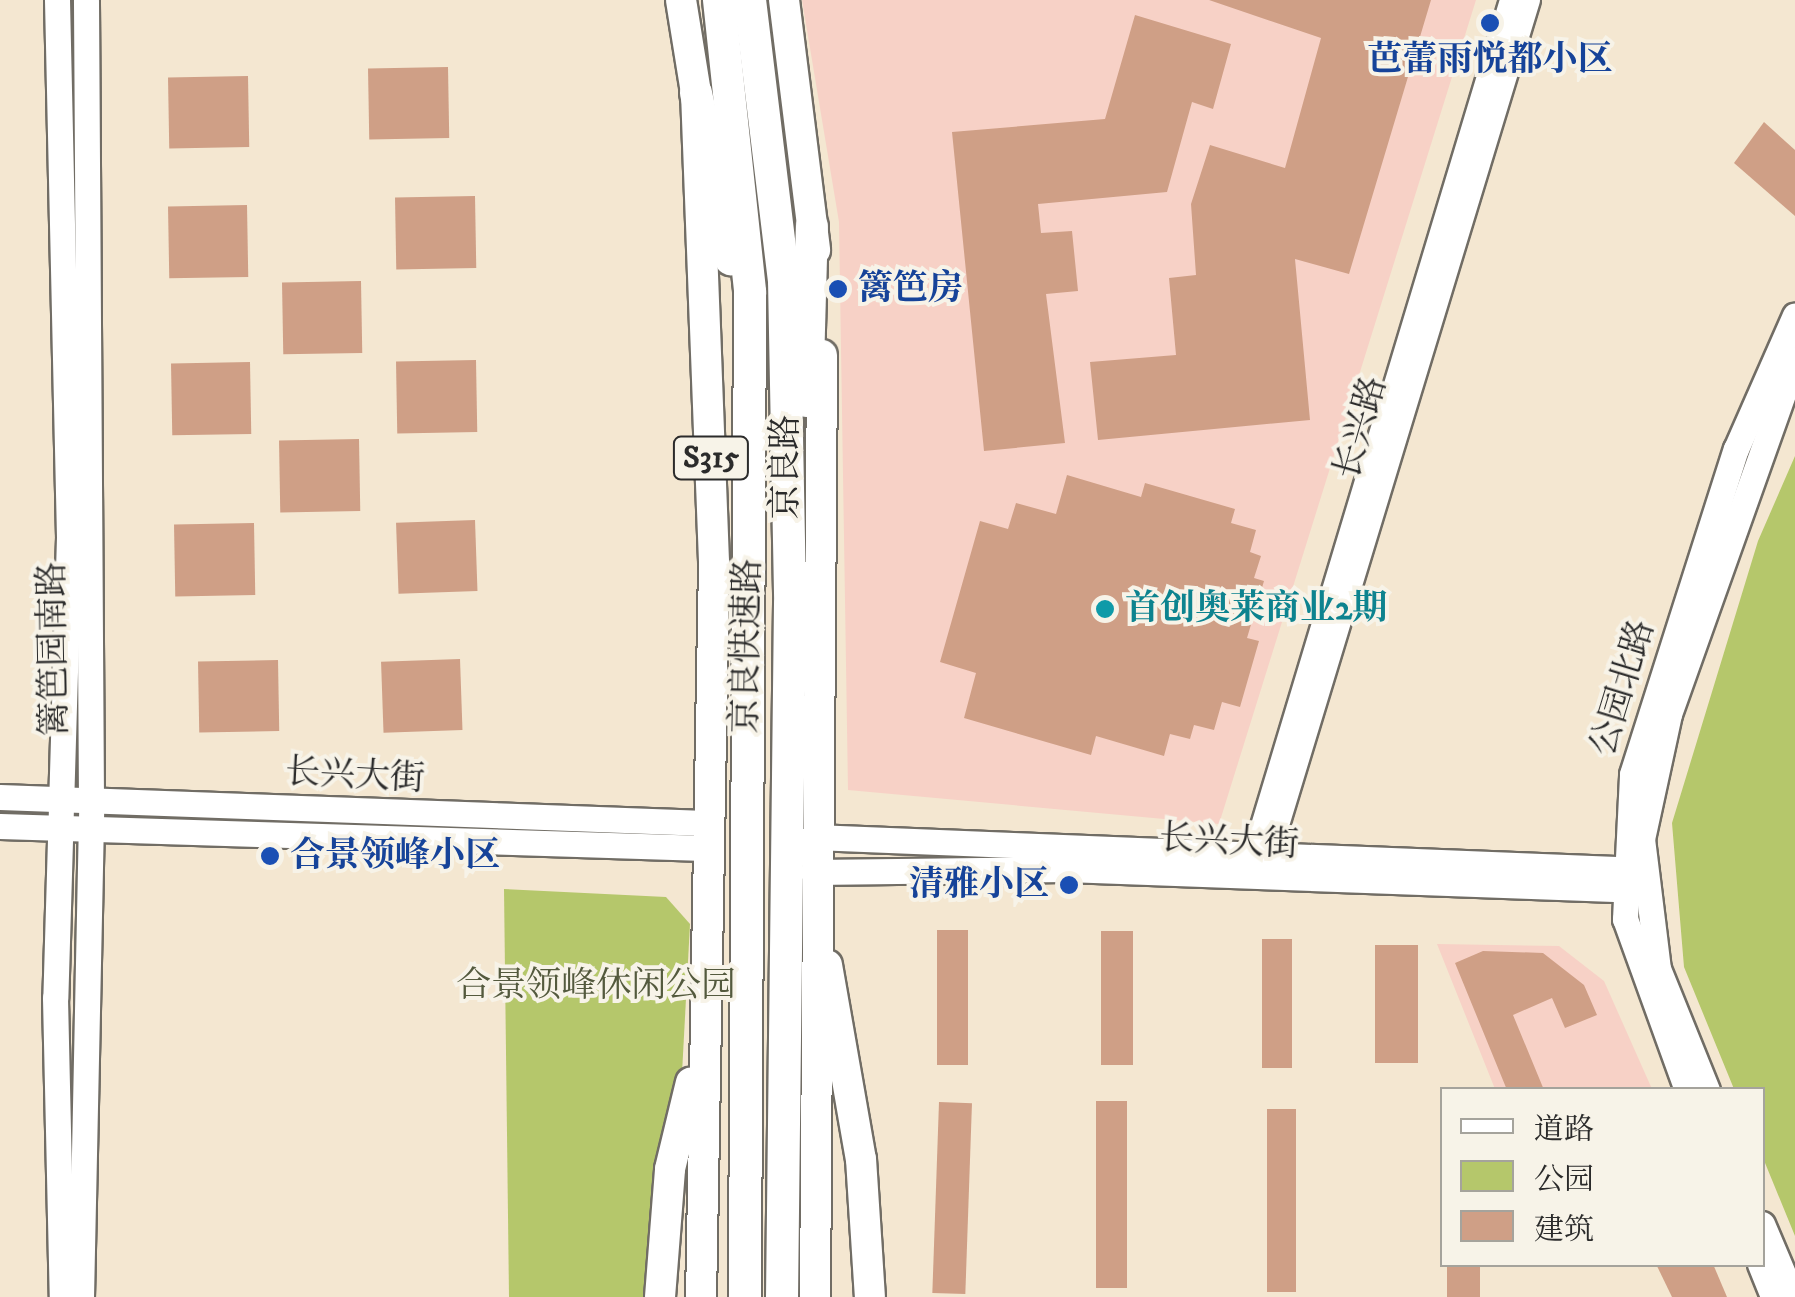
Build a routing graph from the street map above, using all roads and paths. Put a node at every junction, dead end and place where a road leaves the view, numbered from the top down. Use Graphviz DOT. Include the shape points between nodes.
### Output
graph roads {
  1 [pos="57,0"];
  2 [pos="86,0"];
  3 [pos="680,0"];
  4 [pos="719,0"];
  5 [pos="750,0"];
  6 [pos="784,0"];
  7 [pos="1510,0"];
  8 [pos="1530,0"];
  9 [pos="696,94"];
  10 [pos="812,226"];
  11 [pos="1795,316"];
  12 [pos="750,346"];
  13 [pos="1795,360"];
  14 [pos="790,604"];
  15 [pos="0,798"];
  16 [pos="60,798"];
  17 [pos="91,799"];
  18 [pos="0,826"];
  19 [pos="59,827"];
  20 [pos="91,828"];
  21 [pos="705,836"];
  22 [pos="814,837"];
  23 [pos="1257,868"];
  24 [pos="813,878"];
  25 [pos="1632,880"];
  26 [pos="703,1010"];
  27 [pos="1685,1087"];
  28 [pos="1706,1087"];
  29 [pos="1765,1231"];
  30 [pos="1761,1267"];
  31 [pos="62,1297"];
  32 [pos="81,1297"];
  33 [pos="660,1297"];
  34 [pos="701,1297"];
  35 [pos="745,1297"];
  36 [pos="782,1297"];
  37 [pos="815,1297"];
  38 [pos="870,1297"];
  39 [pos="1774,1297"];
  40 [pos="1793,1297"];
  1 -- 16 [label="street, 篱笆园南路" via="69,537"];
  2 -- 17 [label="street, 篱笆园南路"];
  3 -- 9 [label="main road, 京良路 / S315"];
  4 -- 12 [label="highway, 京良快速路" via="735,89"];
  5 -- 14 [label="highway, 京良快速路" via="784,280"];
  6 -- 10 [label="main road, 京良路"];
  7 -- 23 [label="street, 长兴路"];
  8 -- 23 [label="street, 长兴路"];
  9 -- 12 [label="highway"];
  9 -- 21 [label="main road, 京良路 / S315" via="714,563"];
  10 -- 14 [label="highway"];
  10 -- 22 [label="main road, 京良路" via="826,460"];
  11 -- 25 [label="street, 公园北路" via="1736,449 1651,709"];
  12 -- 35 [label="highway, 京良快速路"];
  13 -- 25 [label="street, 公园北路" via="1650,777"];
  14 -- 36 [label="highway, 京良快速路"];
  15 -- 16 [label="street, 长兴大街"];
  16 -- 17 [label="street, 长兴大街"];
  16 -- 19 [label="street, 篱笆园南路"];
  17 -- 20 [label="street, 篱笆园南路"];
  17 -- 21 [label="street, 长兴大街"];
  18 -- 19 [label="street, 长兴大街"];
  19 -- 20 [label="street, 长兴大街"];
  19 -- 31 [label="street, 篱笆园南路"];
  20 -- 21 [label="street, 长兴大街"];
  20 -- 32 [label="street, 篱笆园南路"];
  21 -- 26 [label="main road, 京良路 / S315"];
  22 -- 23 [label="street, 长兴大街"];
  22 -- 24 [label="main road, 京良路"];
  23 -- 24 [label="street, 长兴大街"];
  23 -- 25 [label="street, 长兴大街"];
  24 -- 37 [label="main road, 京良路"];
  24 -- 38 [label="main road" via="861,1159"];
  25 -- 27 [label="street, 公园北路" via="1640,976"];
  25 -- 28 [label="street, 公园北路" via="1658,969"];
  26 -- 33 [label="main road" via="670,1169"];
  26 -- 34 [label="main road, 京良路 / S315"];
  29 -- 40 [label="street"];
  30 -- 39 [label="street"];
}
